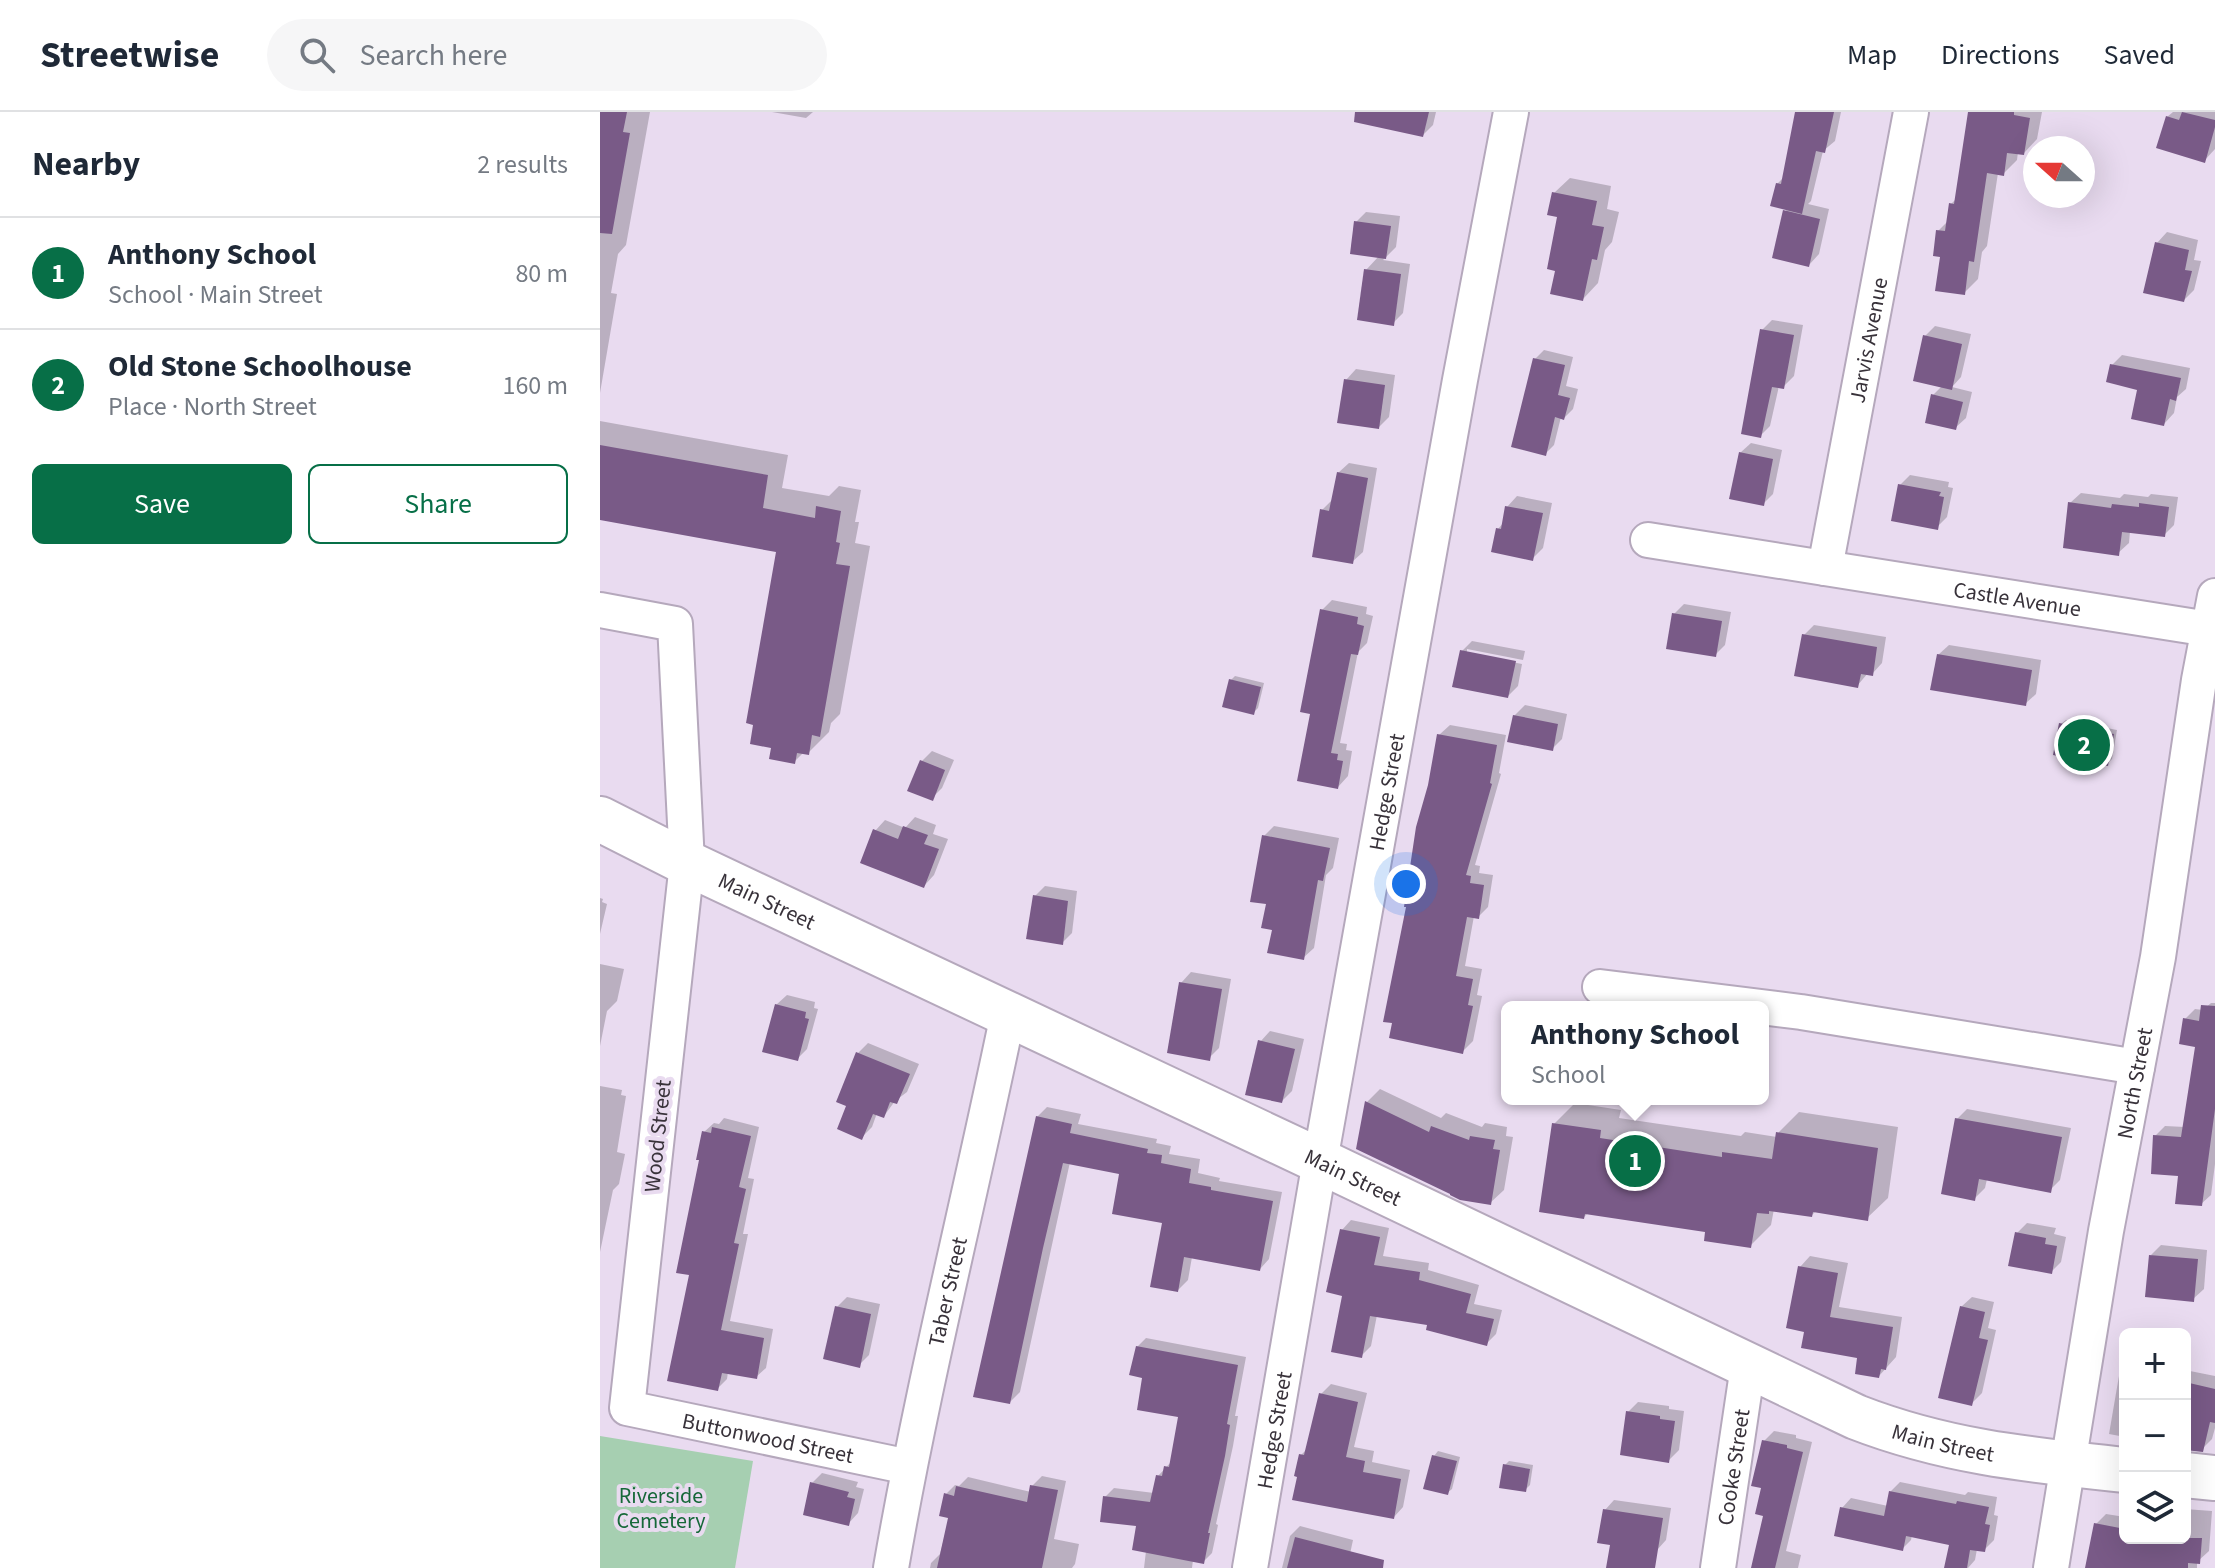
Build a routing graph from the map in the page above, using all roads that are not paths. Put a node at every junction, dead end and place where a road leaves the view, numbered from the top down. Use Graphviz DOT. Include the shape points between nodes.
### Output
graph roads {
  1 [pos="1511,112"];
  2 [pos="1911,112"];
  3 [pos="1648,540"];
  4 [pos="1825,568"];
  5 [pos="600,610"];
  6 [pos="2212,613"];
  7 [pos="2207,682"];
  8 [pos="600,819"];
  9 [pos="687,863"];
  10 [pos="1600,987"];
  11 [pos="1713,1001"];
  12 [pos="1769,1008"];
  13 [pos="1008,1014"];
  14 [pos="2137,1067"];
  15 [pos="1320,1161"];
  16 [pos="1748,1366"];
  17 [pos="627,1408"];
  18 [pos="2069,1464"];
  19 [pos="909,1467"];
  20 [pos="2119,1469"];
  21 [pos="2191,1476"];
  22 [pos="2215,1478"];
  23 [pos="891,1568"];
  24 [pos="1250,1568"];
  25 [pos="1718,1568"];
  26 [pos="2051,1568"];
  1 -- 15 [label="street, Hedge Street"];
  2 -- 4 [label="street, Jarvis Avenue"];
  3 -- 4 [label="street, Castle Avenue"];
  4 -- 6 [label="street, Castle Avenue"];
  5 -- 9 [label="street, Wood Street" via="675,624"];
  6 -- 7 [label="street, North Street"];
  7 -- 14 [label="street, North Street"];
  8 -- 9 [label="main road, Main Street"];
  9 -- 13 [label="main road, Main Street"];
  9 -- 17 [label="street, Wood Street"];
  10 -- 11 [label="street"];
  12 -- 14 [label="street"];
  13 -- 15 [label="main road, Main Street"];
  13 -- 19 [label="street, Taber Street"];
  14 -- 18 [label="street, North Street"];
  15 -- 16 [label="main road, Main Street"];
  15 -- 24 [label="street, Hedge Street"];
  16 -- 18 [label="main road, Main Street" via="1841,1411 1913,1437"];
  16 -- 25 [label="street, Cooke Street"];
  17 -- 19 [label="street, Buttonwood Street"];
  18 -- 20 [label="main road, Main Street"];
  18 -- 26 [label="street, North Street"];
  19 -- 23 [label="street, Taber Street"];
  21 -- 22 [label="main road"];
}
